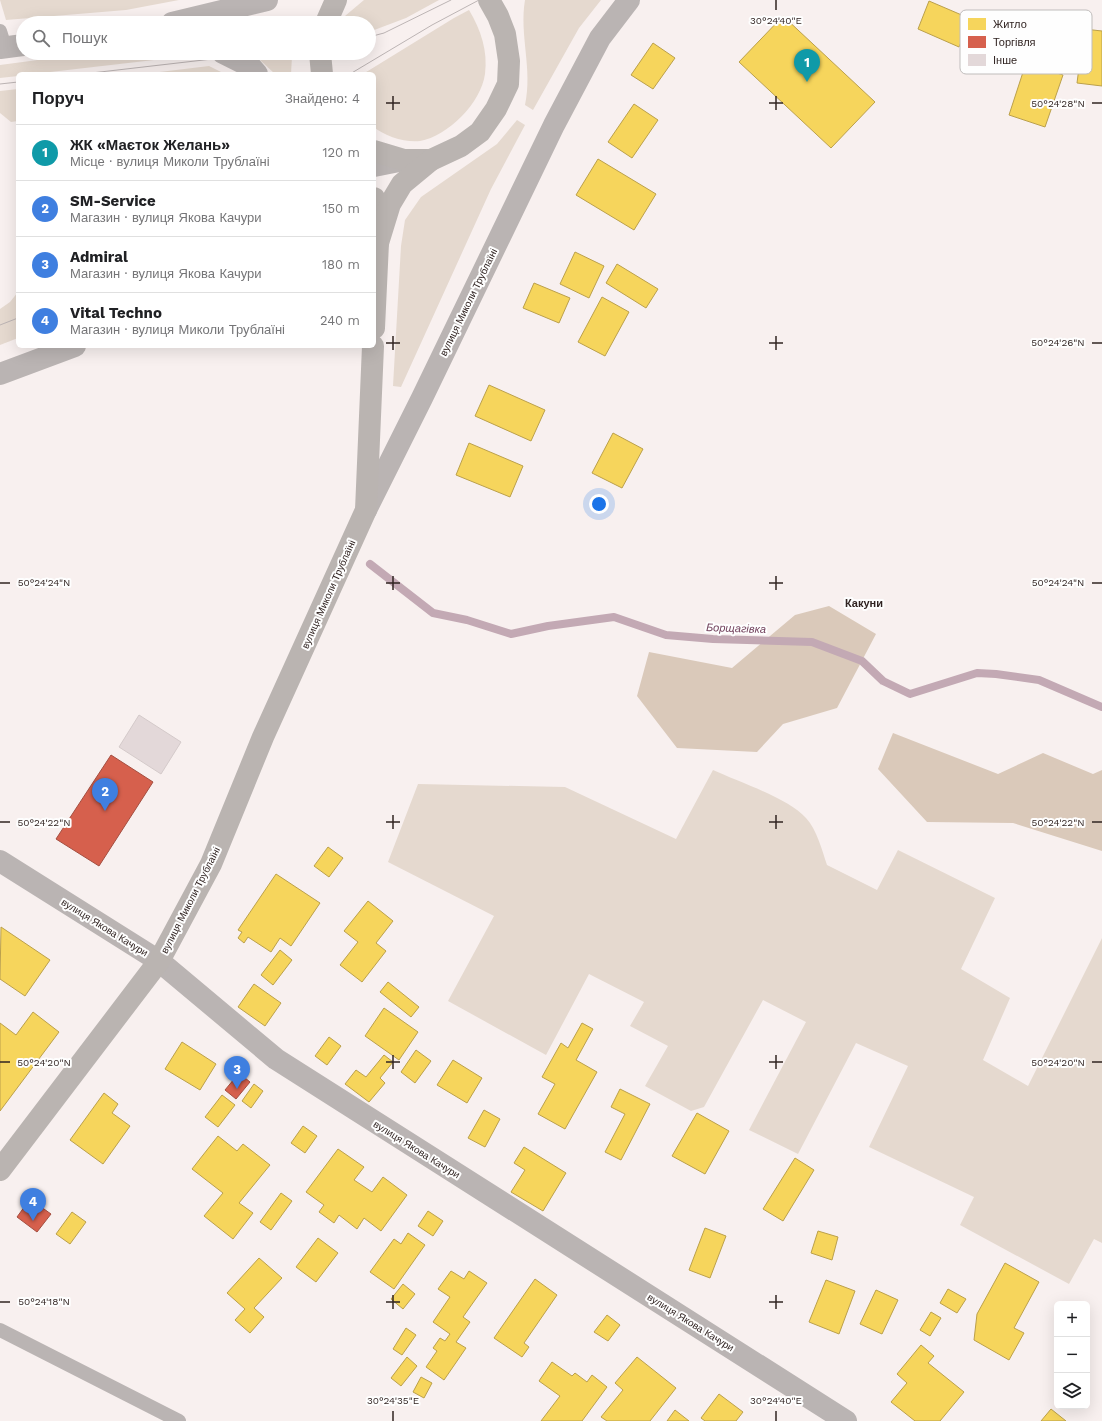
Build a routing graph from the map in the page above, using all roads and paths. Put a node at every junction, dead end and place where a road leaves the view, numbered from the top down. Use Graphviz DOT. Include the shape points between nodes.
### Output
graph roads {
  1 [pos="267,0"];
  2 [pos="336,0"];
  3 [pos="489,0"];
  4 [pos="508,0"];
  5 [pos="628,0"];
  6 [pos="201,16"];
  7 [pos="329,16"];
  8 [pos="505,34"];
  9 [pos="237,60"];
  10 [pos="321,60"];
  11 [pos="255,72"];
  12 [pos="322,72"];
  13 [pos="376,151"];
  14 [pos="404,160"];
  15 [pos="431,160"];
  16 [pos="376,166"];
  17 [pos="376,220"];
  18 [pos="378,243"];
  19 [pos="376,286"];
  20 [pos="70,348"];
  21 [pos="373,348"];
  22 [pos="0,374"];
  23 [pos="366,510"];
  24 [pos="0,861"];
  25 [pos="159,961"];
  26 [pos="0,1170"];
  27 [pos="0,1330"];
  28 [pos="179,1421"];
  29 [pos="846,1421"];
  1 -- 6 [label="street"];
  2 -- 7 [label="main road"];
  3 -- 8 [label="main road"];
  4 -- 8 [label="main road"];
  5 -- 23 [label="street, вулиця Миколи Трублаїні" via="600,38 557,118"];
  8 -- 15 [label="main road" via="509,61 508,84 496,109 480,132 461,146"];
  9 -- 11 [label="street"];
  10 -- 12 [label="main road"];
  13 -- 14 [label="main road"];
  14 -- 15 [label="main road"];
  14 -- 16 [label="street"];
  15 -- 18 [label="main road" via="402,184 390,204"];
  17 -- 18 [label="main road"];
  18 -- 19 [label="main road"];
  20 -- 22 [label="street"];
  21 -- 23 [label="main road"];
  23 -- 25 [label="main road, вулиця Миколи Трублаїні" via="263,736 211,864"];
  24 -- 25 [label="street, вулиця Якова Качури"];
  25 -- 26 [label="main road, вулиця Миколи Трублаїні"];
  25 -- 29 [label="street, вулиця Якова Качури" via="276,1059"];
  27 -- 28 [label="lane"];
}
